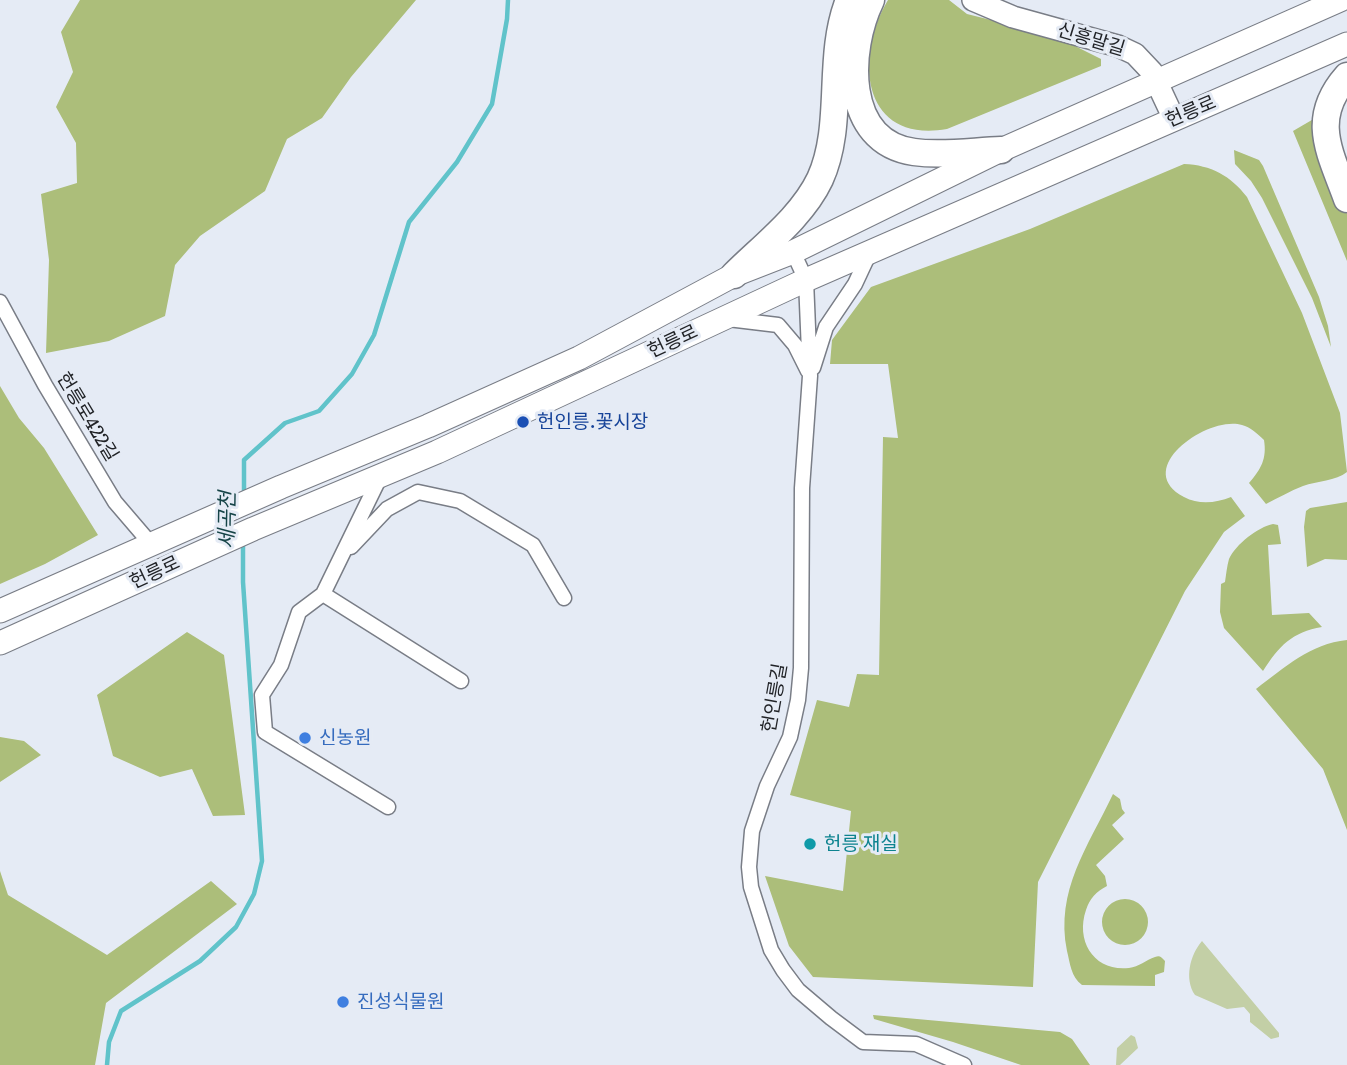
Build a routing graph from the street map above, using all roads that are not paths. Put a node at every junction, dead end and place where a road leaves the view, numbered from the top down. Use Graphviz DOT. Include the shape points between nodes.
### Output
graph roads {
  1 [pos="849,0"];
  2 [pos="871,0"];
  3 [pos="973,0"];
  4 [pos="1340,0"];
  5 [pos="1347,44"];
  6 [pos="1347,76"];
  7 [pos="1157,82"];
  8 [pos="1174,119"];
  9 [pos="1001,150"];
  10 [pos="1347,198"];
  11 [pos="793,252"];
  12 [pos="869,254"];
  13 [pos="734,275"];
  14 [pos="806,280"];
  15 [pos="0,302"];
  16 [pos="723,319"];
  17 [pos="810,376"];
  18 [pos="381,475"];
  19 [pos="151,544"];
  20 [pos="341,559"];
  21 [pos="323,594"];
  22 [pos="565,598"];
  23 [pos="0,611"];
  24 [pos="0,643"];
  25 [pos="461,681"];
  26 [pos="388,807"];
  27 [pos="964,1065"];
  1 -- 13 [label="highway" via="838,41 831,140 820,178 799,210"];
  2 -- 9 [label="highway" via="857,36 855,69 860,104 876,133 914,152"];
  3 -- 7 [label="street, 신흥말길" via="1013,18 1127,50 1143,60"];
  4 -- 7 [label="main road, 헌릉로"];
  5 -- 8 [label="main road, 헌릉로"];
  6 -- 10 [label="highway" via="1331,98 1325,133"];
  7 -- 8 [label="street, 신흥말길"];
  7 -- 9 [label="main road, 헌릉로"];
  8 -- 12 [label="main road, 헌릉로"];
  9 -- 11 [label="main road, 헌릉로"];
  11 -- 13 [label="main road, 헌릉로"];
  11 -- 14 [label="street, 헌인릉길"];
  12 -- 14 [label="main road, 헌릉로"];
  12 -- 17 [label="street" via="826,327"];
  13 -- 19 [label="main road, 헌릉로" via="579,358"];
  14 -- 16 [label="main road, 헌릉로"];
  14 -- 17 [label="street, 헌인릉길"];
  15 -- 19 [label="street, 헌릉로422길" via="115,502"];
  16 -- 17 [label="street" via="778,325 795,345"];
  16 -- 18 [label="main road, 헌릉로"];
  17 -- 27 [label="street, 헌인릉길" via="802,488 798,700 790,737 752,831 751,887 771,950 783,970 798,990 831,1018 863,1042 916,1044"];
  18 -- 20 [label="street"];
  18 -- 24 [label="main road, 헌릉로"];
  19 -- 23 [label="main road, 헌릉로"];
  20 -- 21 [label="street"];
  20 -- 22 [label="street" via="387,509 418,492 460,501 533,545"];
  21 -- 25 [label="street"];
  21 -- 26 [label="street" via="299,612 281,664 262,695 265,732"];
}
